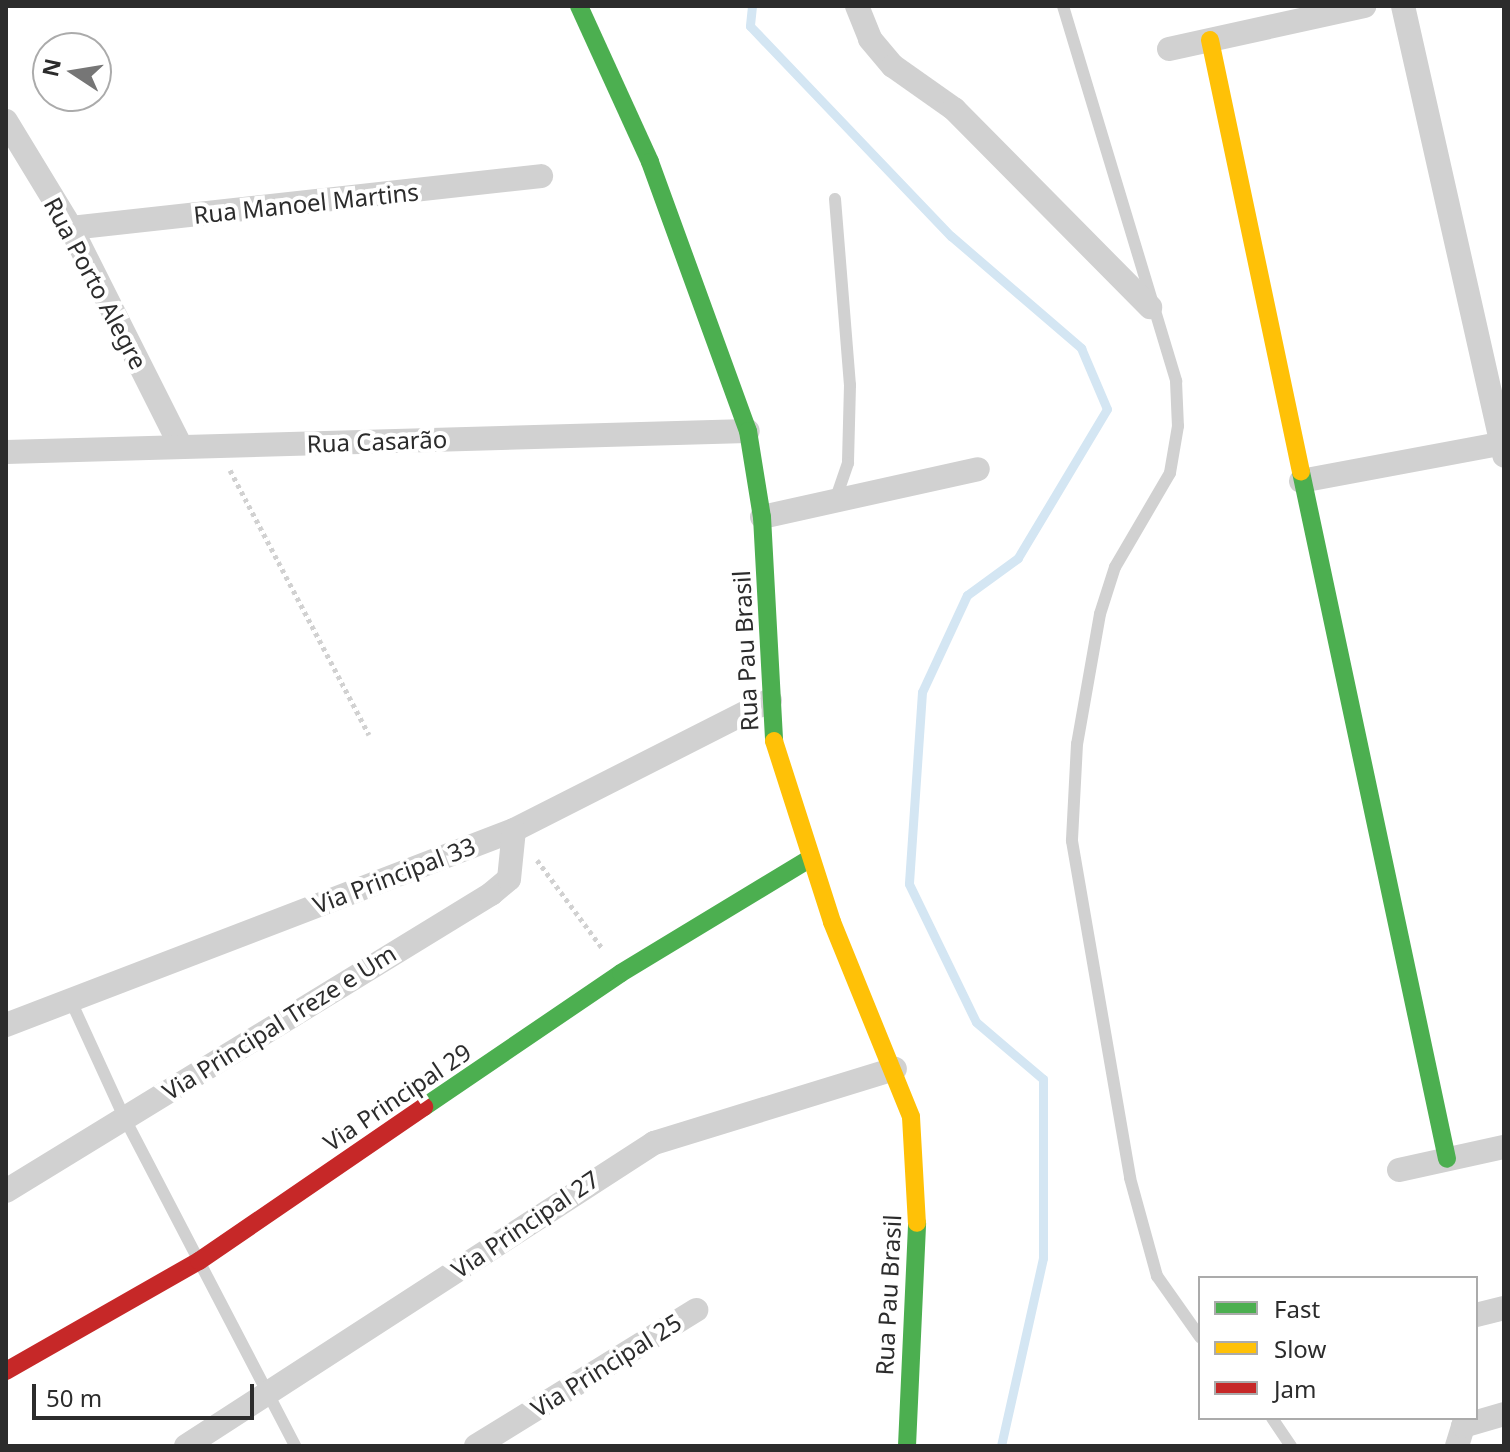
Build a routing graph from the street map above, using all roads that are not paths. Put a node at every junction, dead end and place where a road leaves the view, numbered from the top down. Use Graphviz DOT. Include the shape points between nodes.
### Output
graph roads {
  1 [pos="579,6"];
  2 [pos="857,6"];
  3 [pos="1063,6"];
  4 [pos="1364,6"];
  5 [pos="1403,6"];
  6 [pos="1210,40"];
  7 [pos="1169,49"];
  8 [pos="6,121"];
  9 [pos="541,176"];
  10 [pos="835,199"];
  11 [pos="71,228"];
  12 [pos="1150,307"];
  13 [pos="748,431"];
  14 [pos="181,447"];
  15 [pos="1503,448"];
  16 [pos="6,452"];
  17 [pos="978,469"];
  18 [pos="1301,481"];
  19 [pos="836,498"];
  20 [pos="762,517"];
  21 [pos="770,700"];
  22 [pos="514,830"];
  23 [pos="811,858"];
  24 [pos="70,999"];
  25 [pos="6,1025"];
  26 [pos="895,1069"];
  27 [pos="124,1117"];
  28 [pos="1504,1147"];
  29 [pos="1447,1159"];
  30 [pos="1399,1170"];
  31 [pos="6,1191"];
  32 [pos="199,1261"];
  33 [pos="1504,1308"];
  34 [pos="696,1310"];
  35 [pos="1478,1314"];
  36 [pos="1198,1334"];
  37 [pos="6,1371"];
  38 [pos="270,1395"];
  39 [pos="1504,1414"];
  40 [pos="1273,1420"];
  41 [pos="186,1446"];
  42 [pos="295,1446"];
  43 [pos="476,1446"];
  44 [pos="907,1446"];
  45 [pos="1291,1446"];
  46 [pos="1457,1446"];
  1 -- 13 [label="street, Rua Pau Brasil" via="650,162"];
  2 -- 12 [label="street" via="870,39 893,66 954,109"];
  3 -- 12 [label="lane"];
  4 -- 6 [label="street"];
  5 -- 15 [label="street"];
  6 -- 7 [label="street"];
  6 -- 18 [label="street"];
  8 -- 11 [label="street, Rua Porto Alegre"];
  9 -- 11 [label="street, Rua Manoel Martins"];
  10 -- 19 [label="lane" via="850,385 848,463"];
  11 -- 14 [label="street, Rua Porto Alegre"];
  12 -- 36 [label="lane" via="1176,381 1175,448 1170,473 1115,567 1100,614 1077,744 1072,841 1130,1178 1157,1276"];
  13 -- 14 [label="street, Rua Casarão"];
  13 -- 20 [label="street, Rua Pau Brasil"];
  14 -- 16 [label="street, Rua Casarão"];
  15 -- 18 [label="street"];
  17 -- 19 [label="street"];
  18 -- 29 [label="street"];
  19 -- 20 [label="street"];
  20 -- 21 [label="street, Rua Pau Brasil"];
  21 -- 22 [label="street, Via Principal 33"];
  21 -- 23 [label="street, Rua Pau Brasil" via="784,782"];
  22 -- 24 [label="street, Via Principal 33"];
  22 -- 27 [label="street, Via Principal Treze e Um" via="509,879 491,894"];
  23 -- 26 [label="street, Rua Pau Brasil"];
  23 -- 32 [label="street, Via Principal 29" via="621,973"];
  24 -- 25 [label="street, Via Principal 33"];
  24 -- 27 [label="lane"];
  26 -- 38 [label="street, Via Principal 27" via="654,1143"];
  26 -- 44 [label="street, Rua Pau Brasil" via="911,1117 918,1208"];
  27 -- 31 [label="street, Via Principal Treze e Um"];
  27 -- 32 [label="lane"];
  28 -- 29 [label="street"];
  29 -- 30 [label="street"];
  32 -- 37 [label="street, Via Principal 29"];
  32 -- 38 [label="lane"];
  33 -- 35 [label="street"];
  34 -- 43 [label="street, Via Principal 25"];
  38 -- 41 [label="street, Via Principal 27"];
  38 -- 42 [label="lane"];
  39 -- 46 [label="street" via="1463,1426"];
  40 -- 45 [label="lane"];
}
